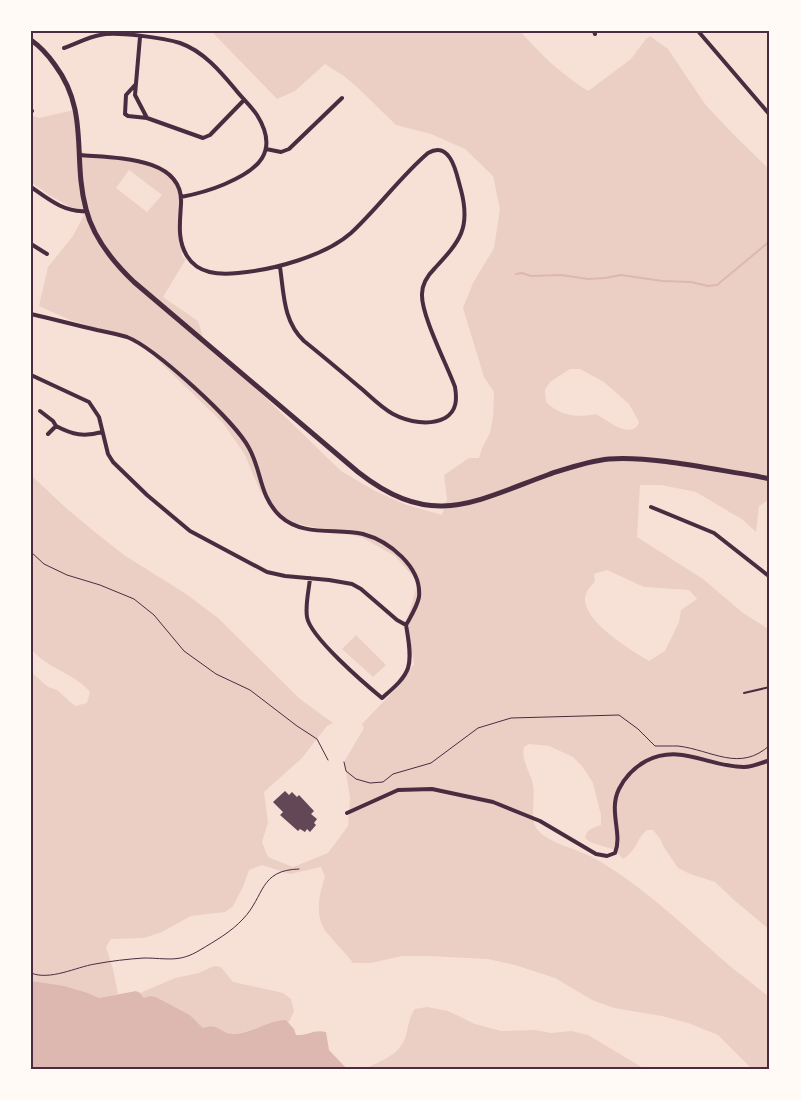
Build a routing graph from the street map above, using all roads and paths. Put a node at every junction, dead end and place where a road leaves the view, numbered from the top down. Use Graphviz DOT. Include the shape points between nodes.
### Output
graph roads {
  1 [pos="698,31"];
  2 [pos="140,37"];
  3 [pos="31,40"];
  4 [pos="64,48"];
  5 [pos="135,85"];
  6 [pos="342,98"];
  7 [pos="244,100"];
  8 [pos="770,115"];
  9 [pos="147,118"];
  10 [pos="266,149"];
  11 [pos="80,155"];
  12 [pos="31,188"];
  13 [pos="181,196"];
  14 [pos="86,211"];
  15 [pos="31,244"];
  16 [pos="46,254"];
  17 [pos="280,267"];
  18 [pos="31,314"];
  19 [pos="31,375"];
  20 [pos="40,411"];
  21 [pos="56,426"];
  22 [pos="102,432"];
  23 [pos="48,434"];
  24 [pos="770,479"];
  25 [pos="651,507"];
  26 [pos="31,552"];
  27 [pos="770,577"];
  28 [pos="310,578"];
  29 [pos="406,624"];
  30 [pos="770,687"];
  31 [pos="744,694"];
  32 [pos="770,745"];
  33 [pos="328,760"];
  34 [pos="770,760"];
  35 [pos="344,762"];
  36 [pos="347,813"];
  37 [pos="299,870"];
  38 [pos="31,973"];
  1 -- 8 [label="street"];
  2 -- 4 [label="street" via="105,34"];
  2 -- 5 [label="street"];
  2 -- 7 [label="street" via="174,42 195,51"];
  3 -- 11 [label="street" via="49,56 68,86 78,121"];
  5 -- 9 [label="street" via="135,94"];
  5 -- 9 [label="street" via="126,95 125,114"];
  6 -- 10 [label="street" via="289,149 281,152"];
  7 -- 9 [label="street" via="210,135 203,138"];
  7 -- 10 [label="street" via="262,124"];
  10 -- 13 [label="street" via="251,172 207,191"];
  11 -- 13 [label="street" via="154,165 169,175"];
  11 -- 14 [label="street"];
  12 -- 14 [label="street" via="66,208"];
  13 -- 17 [label="street" via="180,237 195,265 208,272 222,274"];
  14 -- 24 [label="street" via="103,245 134,282 358,472 401,498 453,506 477,501 570,467 608,459 645,460"];
  15 -- 16 [label="street"];
  17 -- 17 [label="street" via="343,239 428,153 438,149 446,152 453,162 464,199 465,226 456,244 428,276 422,295 455,387 456,399 447,417 422,422 394,415 304,341 286,311"];
  18 -- 29 [label="street" via="126,337 156,354 241,436 250,448 270,506 281,517 306,530 361,534 396,552 414,573 418,584 418,599"];
  19 -- 22 [label="street" via="89,402 99,417"];
  20 -- 21 [label="street"];
  21 -- 22 [label="street" via="89,436"];
  21 -- 23 [label="street"];
  22 -- 28 [label="street" via="113,462 182,526 267,572"];
  25 -- 27 [label="street" via="714,533"];
  26 -- 33 [label="path" via="44,564 68,575 134,599 154,615 184,651 216,674 250,690 317,739"];
  28 -- 29 [label="street" via="352,584"];
  28 -- 29 [label="street" via="307,616 310,626 342,662 382,698 408,668"];
  30 -- 31 [label="lane"];
  32 -- 35 [label="path" via="756,756 732,759 679,746 655,746 618,715 576,715 511,718 478,728 431,763 393,774 383,782 356,779 346,771"];
  34 -- 36 [label="street" via="743,767 675,753 641,764 619,789 615,803 618,845 615,853 607,856 596,854 517,810 432,789 398,790"];
  37 -- 38 [label="path" via="276,874 266,881 244,918 188,958 130,959 62,973"];
}
